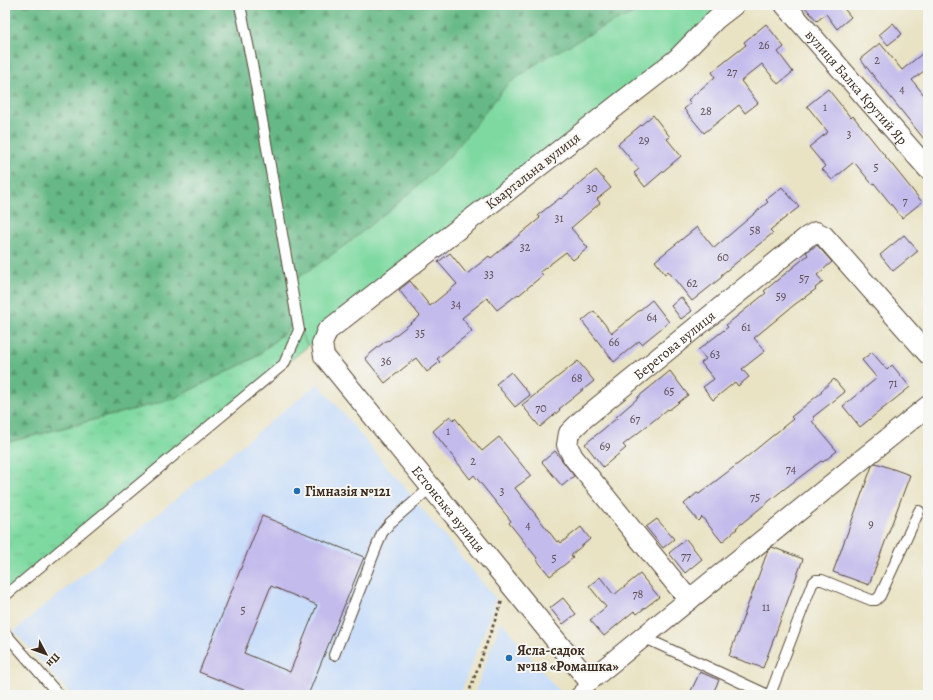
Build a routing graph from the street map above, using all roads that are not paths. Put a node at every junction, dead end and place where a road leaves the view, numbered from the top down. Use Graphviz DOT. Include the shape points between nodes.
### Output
graph roads {
  1 [pos="240,5"];
  2 [pos="734,5"];
  3 [pos="785,5"];
  4 [pos="928,169"];
  5 [pos="326,331"];
  6 [pos="928,354"];
  7 [pos="928,406"];
  8 [pos="431,487"];
  9 [pos="919,510"];
  10 [pos="5,596"];
  11 [pos="689,600"];
  12 [pos="5,633"];
  13 [pos="643,637"];
  14 [pos="334,655"];
  15 [pos="589,681"];
  16 [pos="59,695"];
  17 [pos="575,695"];
  18 [pos="769,695"];
  1 -- 10 [label="lane" via="299,330 284,364"];
  2 -- 5 [label="street, Квартальна вулиця" via="716,19 677,59"];
  3 -- 4 [label="street, вулиця Балка Крутий Яр"];
  5 -- 8 [label="street, Естонська вулиця" via="322,344 324,356"];
  6 -- 11 [label="street, Берегова вулиця" via="824,236 816,232 807,236 568,432 567,445 573,457"];
  7 -- 11 [label="street"];
  8 -- 14 [label="lane" via="382,533"];
  8 -- 15 [label="street, Естонська вулиця"];
  9 -- 18 [label="lane" via="876,600 822,580 816,580 812,584"];
  11 -- 13 [label="street"];
  12 -- 16 [label="lane"];
  13 -- 15 [label="street"];
  13 -- 18 [label="lane"];
  15 -- 17 [label="lane"];
}
